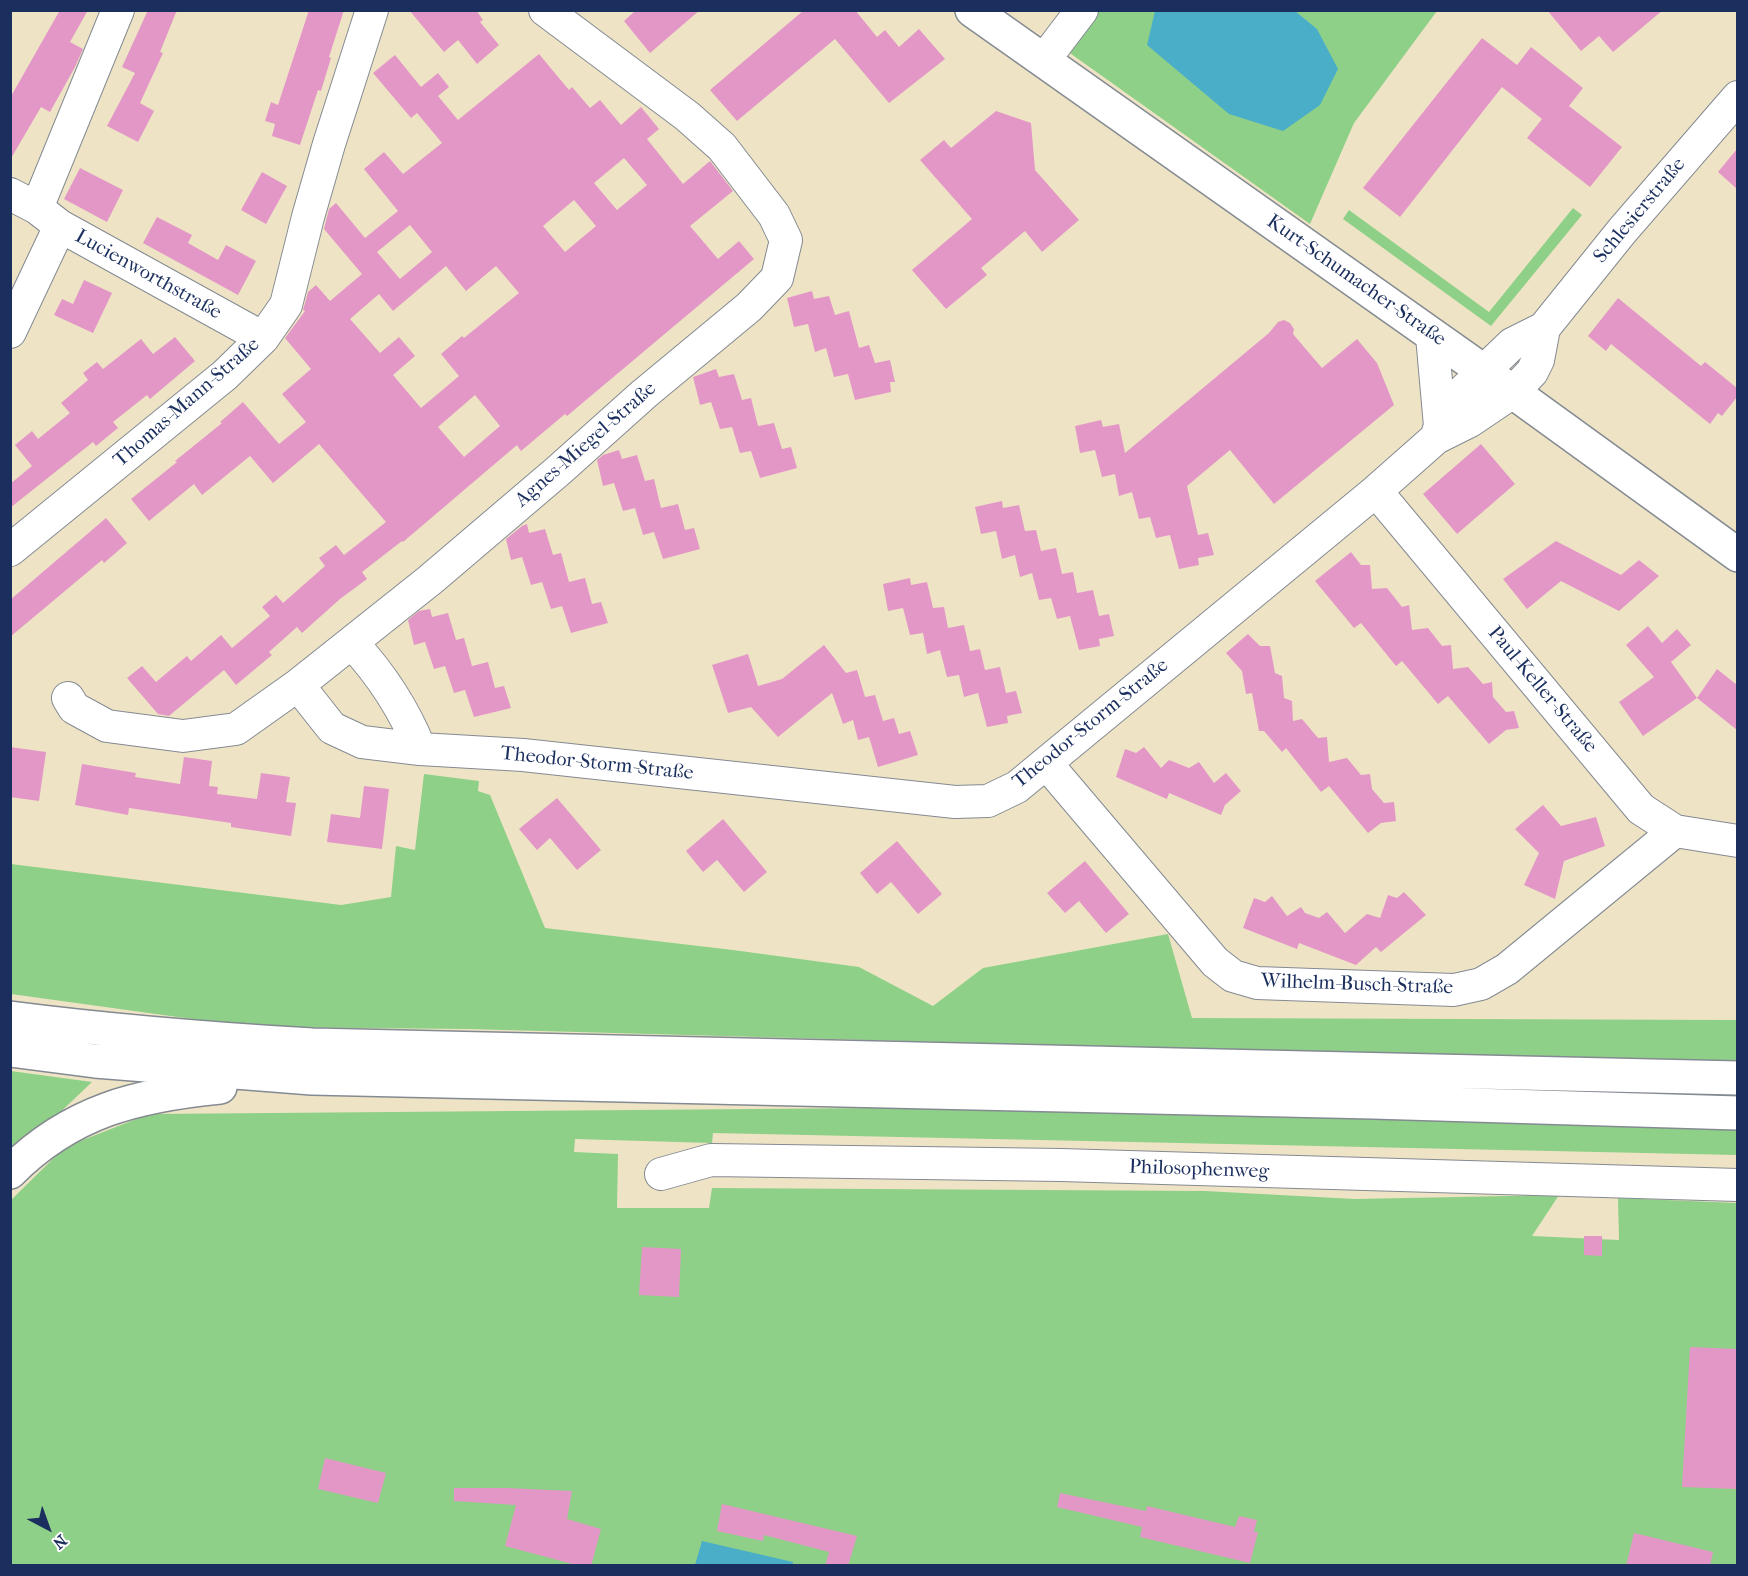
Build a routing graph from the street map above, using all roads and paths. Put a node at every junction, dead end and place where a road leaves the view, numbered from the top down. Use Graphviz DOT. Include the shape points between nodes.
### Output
graph roads {
  1 [pos="118,10"];
  2 [pos="372,10"];
  3 [pos="545,10"];
  4 [pos="972,10"];
  5 [pos="1080,11"];
  6 [pos="1044,60"];
  7 [pos="1737,97"];
  8 [pos="36,209"];
  9 [pos="1544,328"];
  10 [pos="10,332"];
  11 [pos="1432,336"];
  12 [pos="263,338"];
  13 [pos="1483,372"];
  14 [pos="1513,393"];
  15 [pos="1438,432"];
  16 [pos="1376,491"];
  17 [pos="10,550"];
  18 [pos="1737,555"];
  19 [pos="352,643"];
  20 [pos="298,686"];
  21 [pos="68,698"];
  22 [pos="420,749"];
  23 [pos="1046,763"];
  24 [pos="1675,831"];
  25 [pos="1737,841"];
  26 [pos="10,1018"];
  27 [pos="10,1050"];
  28 [pos="312,1078"];
  29 [pos="1737,1078"];
  30 [pos="1737,1113"];
  31 [pos="10,1172"];
  32 [pos="662,1174"];
  33 [pos="1737,1185"];
  1 -- 8 [label="street"];
  2 -- 12 [label="street, Thomas-Mann-Straße" via="323,165 286,305"];
  3 -- 19 [label="street, Agnes-Miegel-Straße" via="687,116 722,147 774,215 786,240 777,278 749,308"];
  4 -- 6 [label="main road, Kurt-Schumacher-Straße"];
  5 -- 6 [label="street"];
  6 -- 11 [label="main road, Kurt-Schumacher-Straße"];
  7 -- 9 [label="street, Schlesierstraße"];
  8 -- 10 [label="street"];
  8 -- 12 [label="street, Lucienworthstraße"];
  9 -- 13 [label="street, Schlesierstraße" via="1512,344"];
  9 -- 14 [label="street, Schlesierstraße" via="1538,360"];
  11 -- 13 [label="main road, Kurt-Schumacher-Straße"];
  11 -- 15 [label="street"];
  12 -- 17 [label="street, Thomas-Mann-Straße" via="208,389"];
  13 -- 14 [label="main road, Kurt-Schumacher-Straße"];
  13 -- 15 [label="street, Theodor-Storm-Straße" via="1460,394"];
  14 -- 15 [label="street, Theodor-Storm-Straße" via="1470,421"];
  14 -- 18 [label="main road, Kurt-Schumacher-Straße"];
  15 -- 16 [label="street, Theodor-Storm-Straße"];
  16 -- 23 [label="street, Theodor-Storm-Straße"];
  16 -- 24 [label="street, Paul-Keller-Straße" via="1641,809"];
  19 -- 20 [label="street, Agnes-Miegel-Straße"];
  19 -- 22 [label="street" via="374,666 409,720"];
  20 -- 21 [label="street, Agnes-Miegel-Straße" via="236,729 183,736 106,726 74,708"];
  20 -- 22 [label="street, Theodor-Storm-Straße" via="332,728 362,742"];
  22 -- 23 [label="street, Theodor-Storm-Straße" via="523,755 955,802 988,801 1017,787"];
  23 -- 24 [label="street, Wilhelm-Busch-Straße" via="1215,962 1233,976 1257,983 1454,990 1481,984 1507,969"];
  24 -- 25 [label="street, Paul-Keller-Straße"];
  26 -- 29 [label="main road" via="101,1030 312,1045"];
  27 -- 28 [label="main road" via="94,1061"];
  28 -- 30 [label="main road"];
  28 -- 31 [label="main road" via="176,1092 125,1103 73,1124 39,1146"];
  32 -- 33 [label="street, Philosophenweg" via="711,1160"];
}
